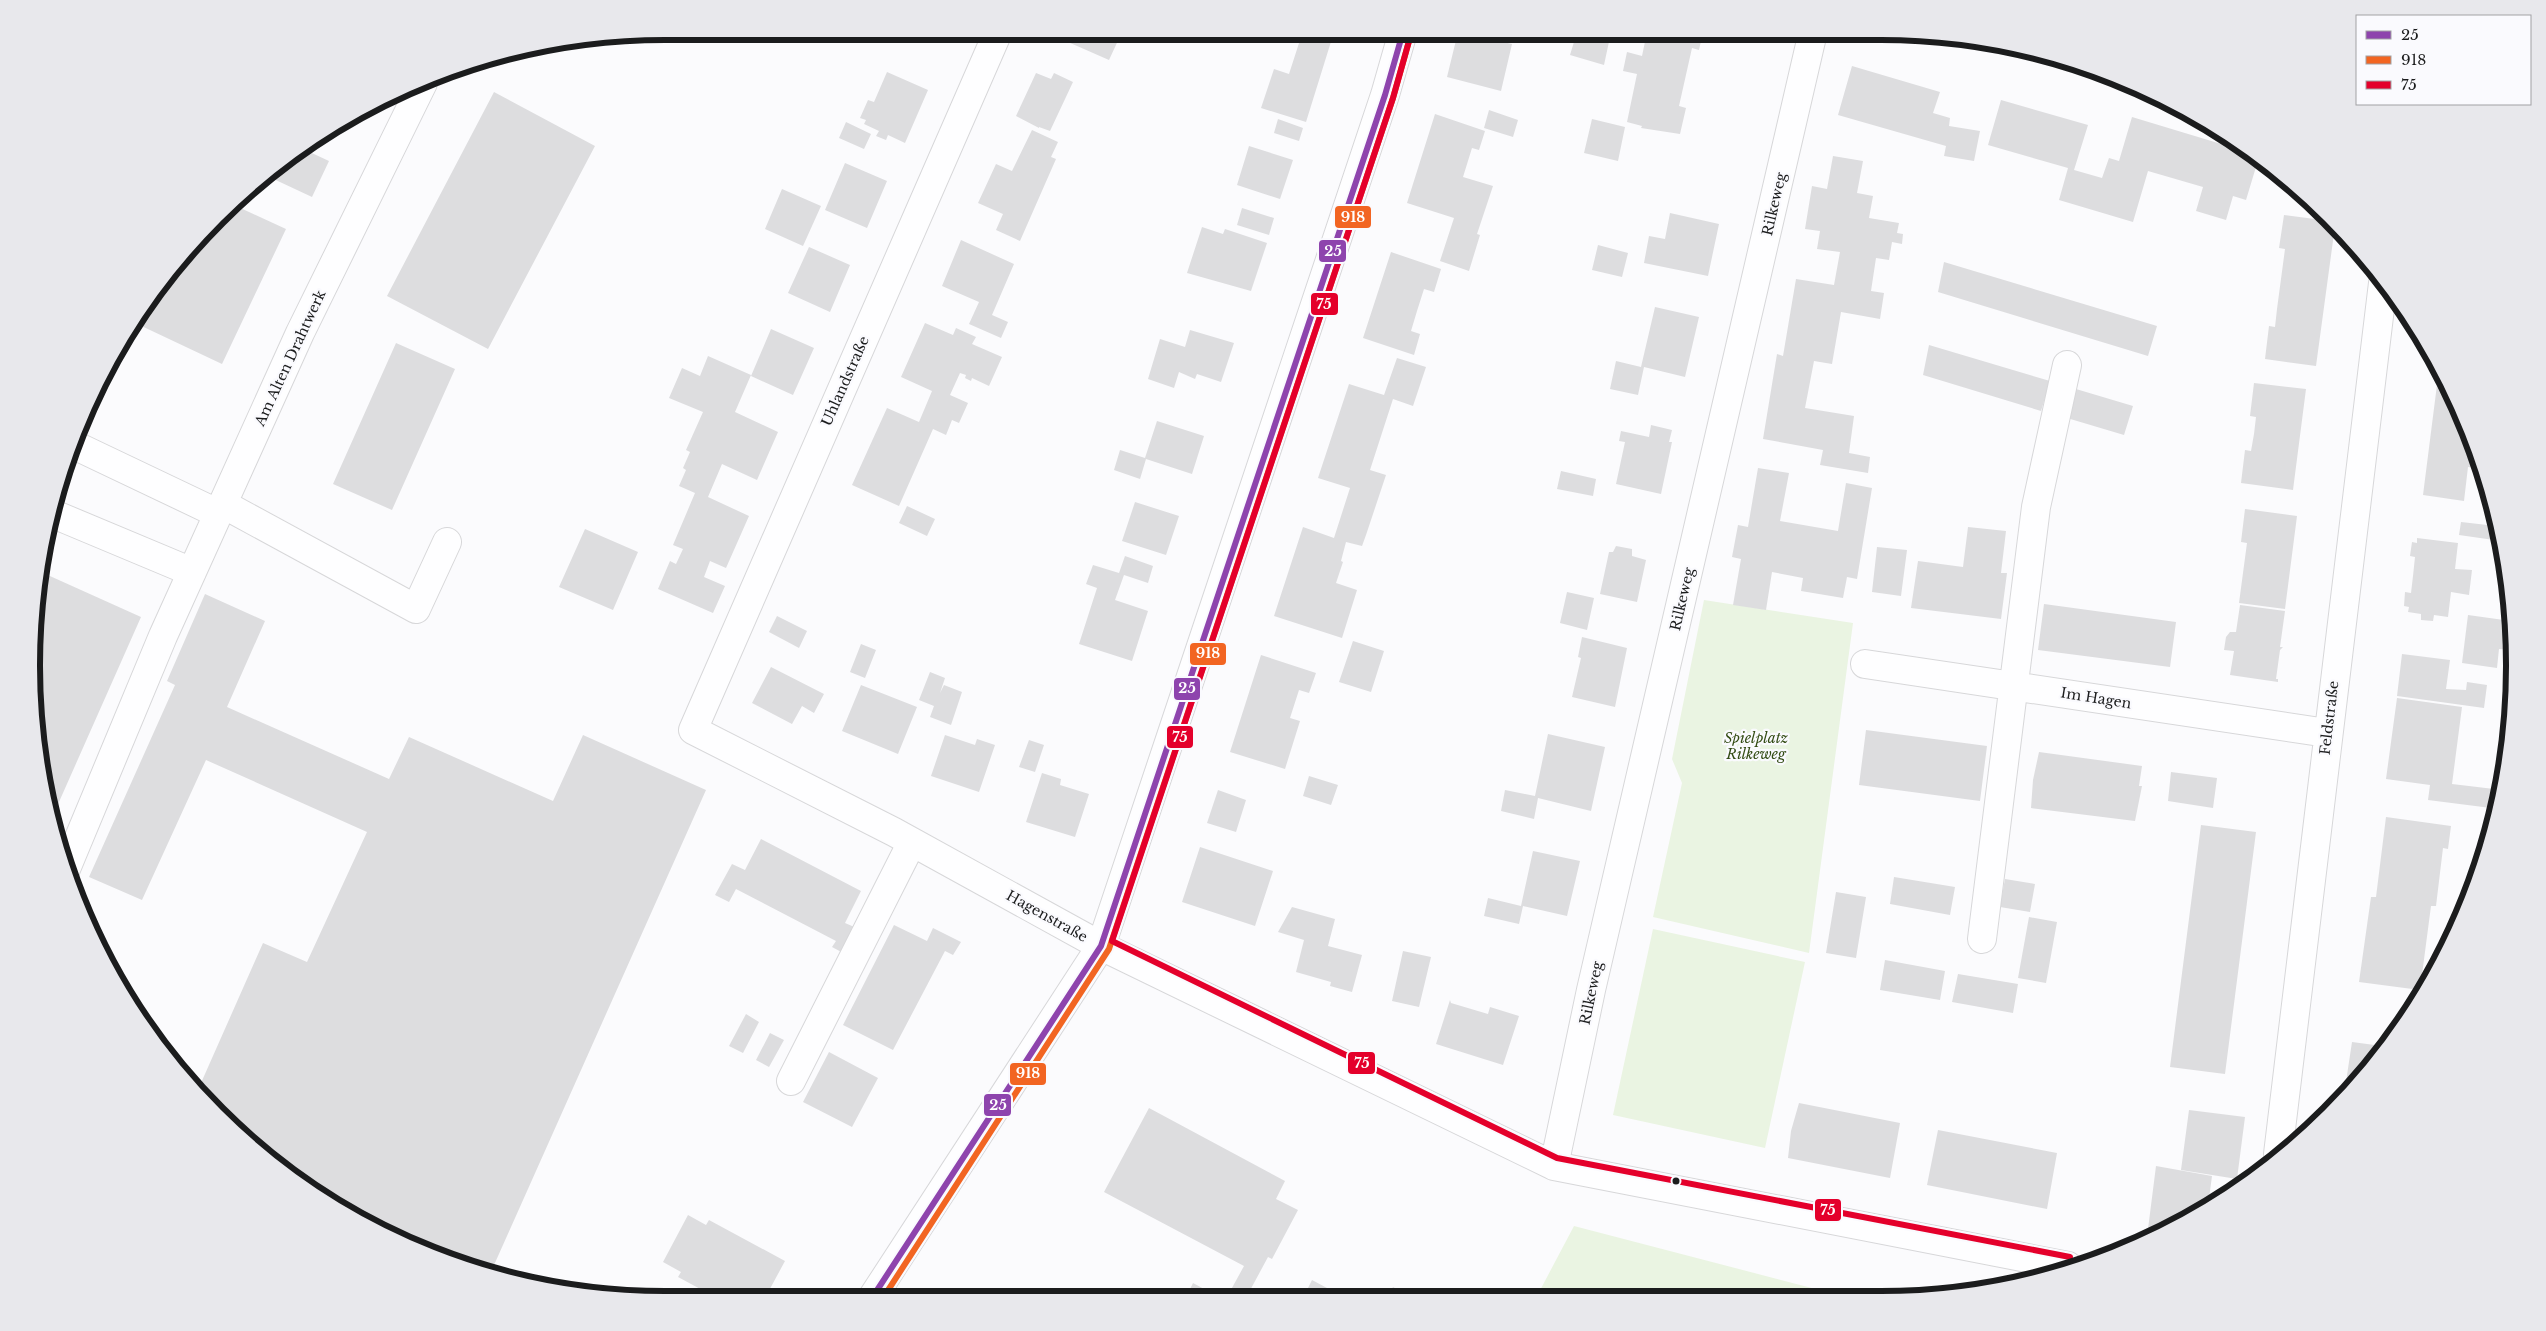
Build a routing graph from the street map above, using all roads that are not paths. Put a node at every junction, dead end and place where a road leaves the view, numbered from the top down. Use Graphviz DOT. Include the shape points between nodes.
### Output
graph roads {
  1 [pos="995,40"];
  2 [pos="1401,40"];
  3 [pos="1811,40"];
  4 [pos="419,91"];
  5 [pos="2382,292"];
  6 [pos="2067,365"];
  7 [pos="80,447"];
  8 [pos="221,509"];
  9 [pos="58,516"];
  10 [pos="447,542"];
  11 [pos="192,572"];
  12 [pos="1865,664"];
  13 [pos="2012,685"];
  14 [pos="693,730"];
  15 [pos="2327,734"];
  16 [pos="912,842"];
  17 [pos="70,858"];
  18 [pos="1982,939"];
  19 [pos="1101,946"];
  20 [pos="791,1081"];
  21 [pos="2279,1148"];
  22 [pos="1554,1166"];
  23 [pos="2060,1265"];
  24 [pos="877,1291"];
  1 -- 14 [label="street, Uhlandstraße"];
  2 -- 19 [label="street" via="1382,105"];
  3 -- 22 [label="street, Rilkeweg" via="1593,981"];
  4 -- 8 [label="street, Am Alten Drahtwerk" via="300,333"];
  5 -- 15 [label="street, Feldstraße"];
  6 -- 13 [label="street" via="2036,507"];
  7 -- 8 [label="street"];
  8 -- 10 [label="street" via="416,608"];
  8 -- 11 [label="street, Am Alten Drahtwerk"];
  9 -- 11 [label="street"];
  11 -- 17 [label="street, Am Alten Drahtwerk"];
  12 -- 13 [label="street, Im Hagen"];
  13 -- 15 [label="street, Im Hagen"];
  13 -- 18 [label="street"];
  14 -- 16 [label="street, Hagenstraße"];
  15 -- 21 [label="street, Feldstraße"];
  16 -- 19 [label="street, Hagenstraße"];
  16 -- 20 [label="street"];
  19 -- 22 [label="street, Hagenstraße"];
  19 -- 24 [label="street"];
  22 -- 23 [label="street, Hagenstraße"];
}
